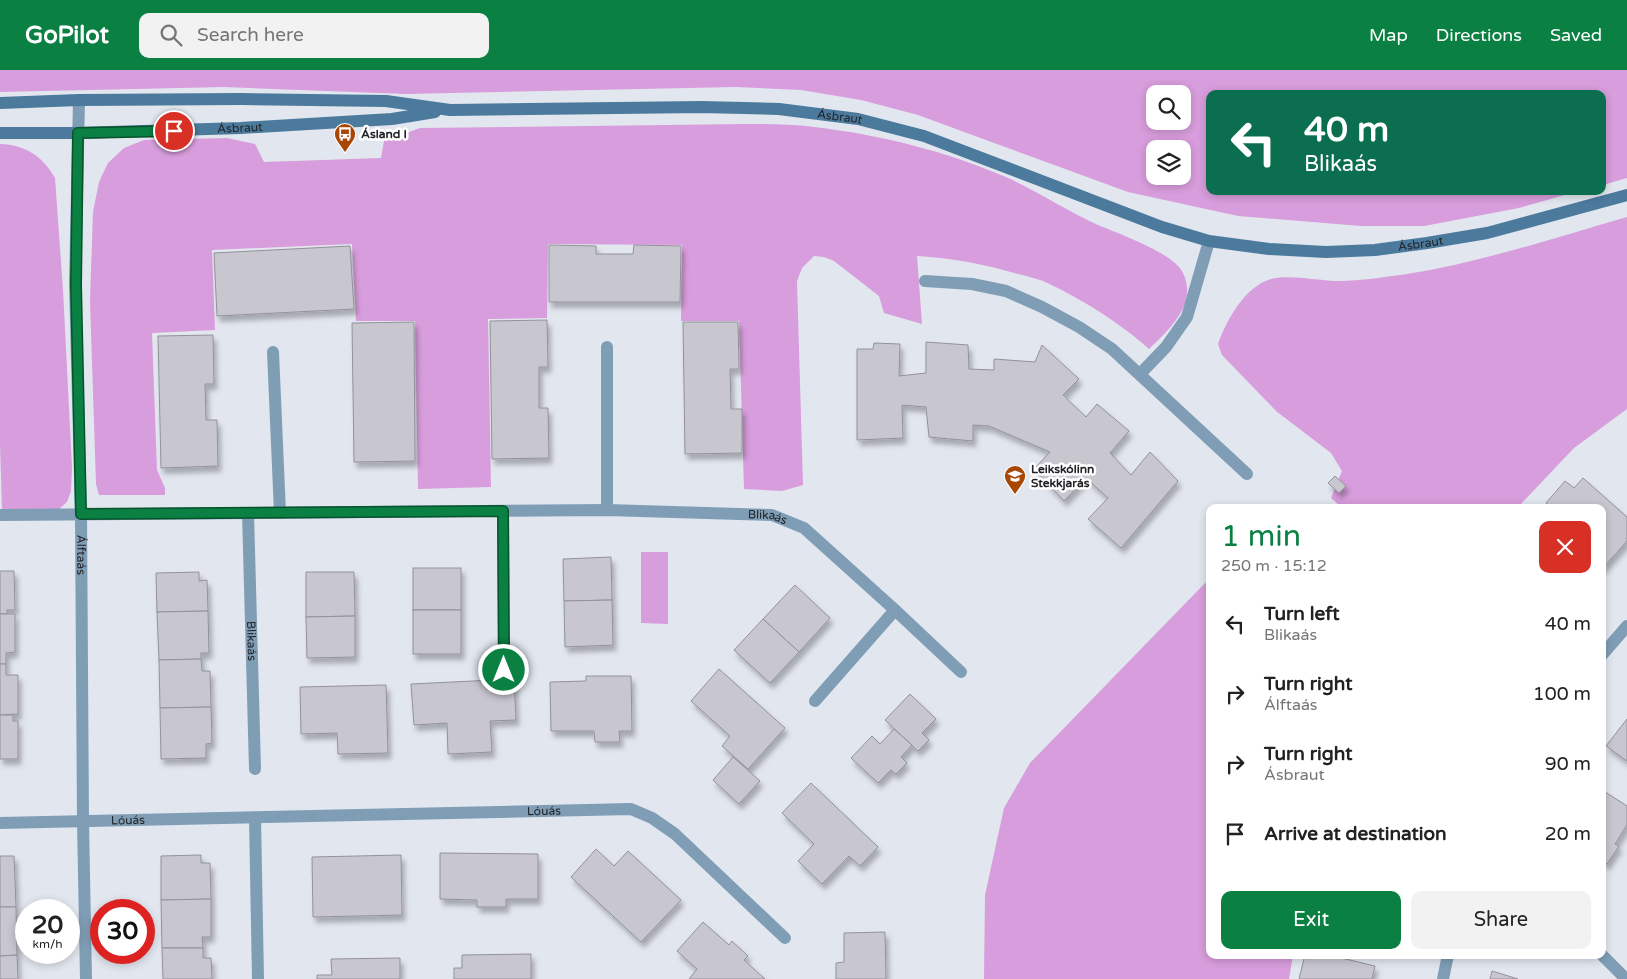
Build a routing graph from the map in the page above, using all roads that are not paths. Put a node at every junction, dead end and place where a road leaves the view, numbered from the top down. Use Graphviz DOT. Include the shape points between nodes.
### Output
graph roads {
  1 [pos="78,100"];
  2 [pos="0,103"];
  3 [pos="450,110"];
  4 [pos="0,133"];
  5 [pos="78,133"];
  6 [pos="1627,195"];
  7 [pos="1210,241"];
  8 [pos="925,281"];
  9 [pos="607,347"];
  10 [pos="272,352"];
  11 [pos="1140,374"];
  12 [pos="1247,474"];
  13 [pos="607,510"];
  14 [pos="503,511"];
  15 [pos="248,513"];
  16 [pos="280,513"];
  17 [pos="81,514"];
  18 [pos="0,515"];
  19 [pos="895,610"];
  20 [pos="1627,626"];
  21 [pos="1606,650"];
  22 [pos="504,670"];
  23 [pos="961,672"];
  24 [pos="815,701"];
  25 [pos="255,769"];
  26 [pos="254,818"];
  27 [pos="83,821"];
  28 [pos="0,823"];
  29 [pos="785,938"];
  30 [pos="1447,959"];
  31 [pos="1606,959"];
  32 [pos="86,979"];
  33 [pos="258,979"];
  34 [pos="1443,979"];
  35 [pos="1626,979"];
  1 -- 2 [label="street, Ásbraut"];
  1 -- 3 [label="street, Ásbraut" via="386,101"];
  1 -- 5 [label="street, Álftaás"];
  3 -- 5 [label="street, Ásbraut" via="392,119"];
  3 -- 7 [label="street, Ásbraut" via="711,107 779,109 858,119 924,136 1162,227"];
  4 -- 5 [label="street, Ásbraut"];
  5 -- 17 [label="street, Álftaás" via="76,284"];
  6 -- 7 [label="street, Ásbraut" via="1487,233 1375,250 1269,249"];
  7 -- 11 [label="street" via="1187,316 1166,347"];
  8 -- 11 [label="street" via="972,284 1006,291 1042,306 1112,349"];
  9 -- 13 [label="street"];
  10 -- 16 [label="street"];
  11 -- 12 [label="street"];
  13 -- 14 [label="street, Blikaás"];
  13 -- 19 [label="street, Blikaás" via="772,515 804,528"];
  14 -- 16 [label="street, Blikaás"];
  14 -- 22 [label="street"];
  15 -- 16 [label="street, Blikaás"];
  15 -- 17 [label="street, Blikaás"];
  15 -- 25 [label="street, Blikaás"];
  17 -- 18 [label="street, Blikaás"];
  17 -- 27 [label="street, Álftaás"];
  19 -- 23 [label="street, Blikaás"];
  19 -- 24 [label="street"];
  20 -- 21 [label="street"];
  26 -- 27 [label="street, Lóuás"];
  26 -- 29 [label="street, Lóuás" via="631,809 652,818 674,834"];
  26 -- 33 [label="street"];
  27 -- 28 [label="street, Lóuás"];
  27 -- 32 [label="street, Álftaás"];
  30 -- 34 [label="street"];
  31 -- 35 [label="street"];
}
